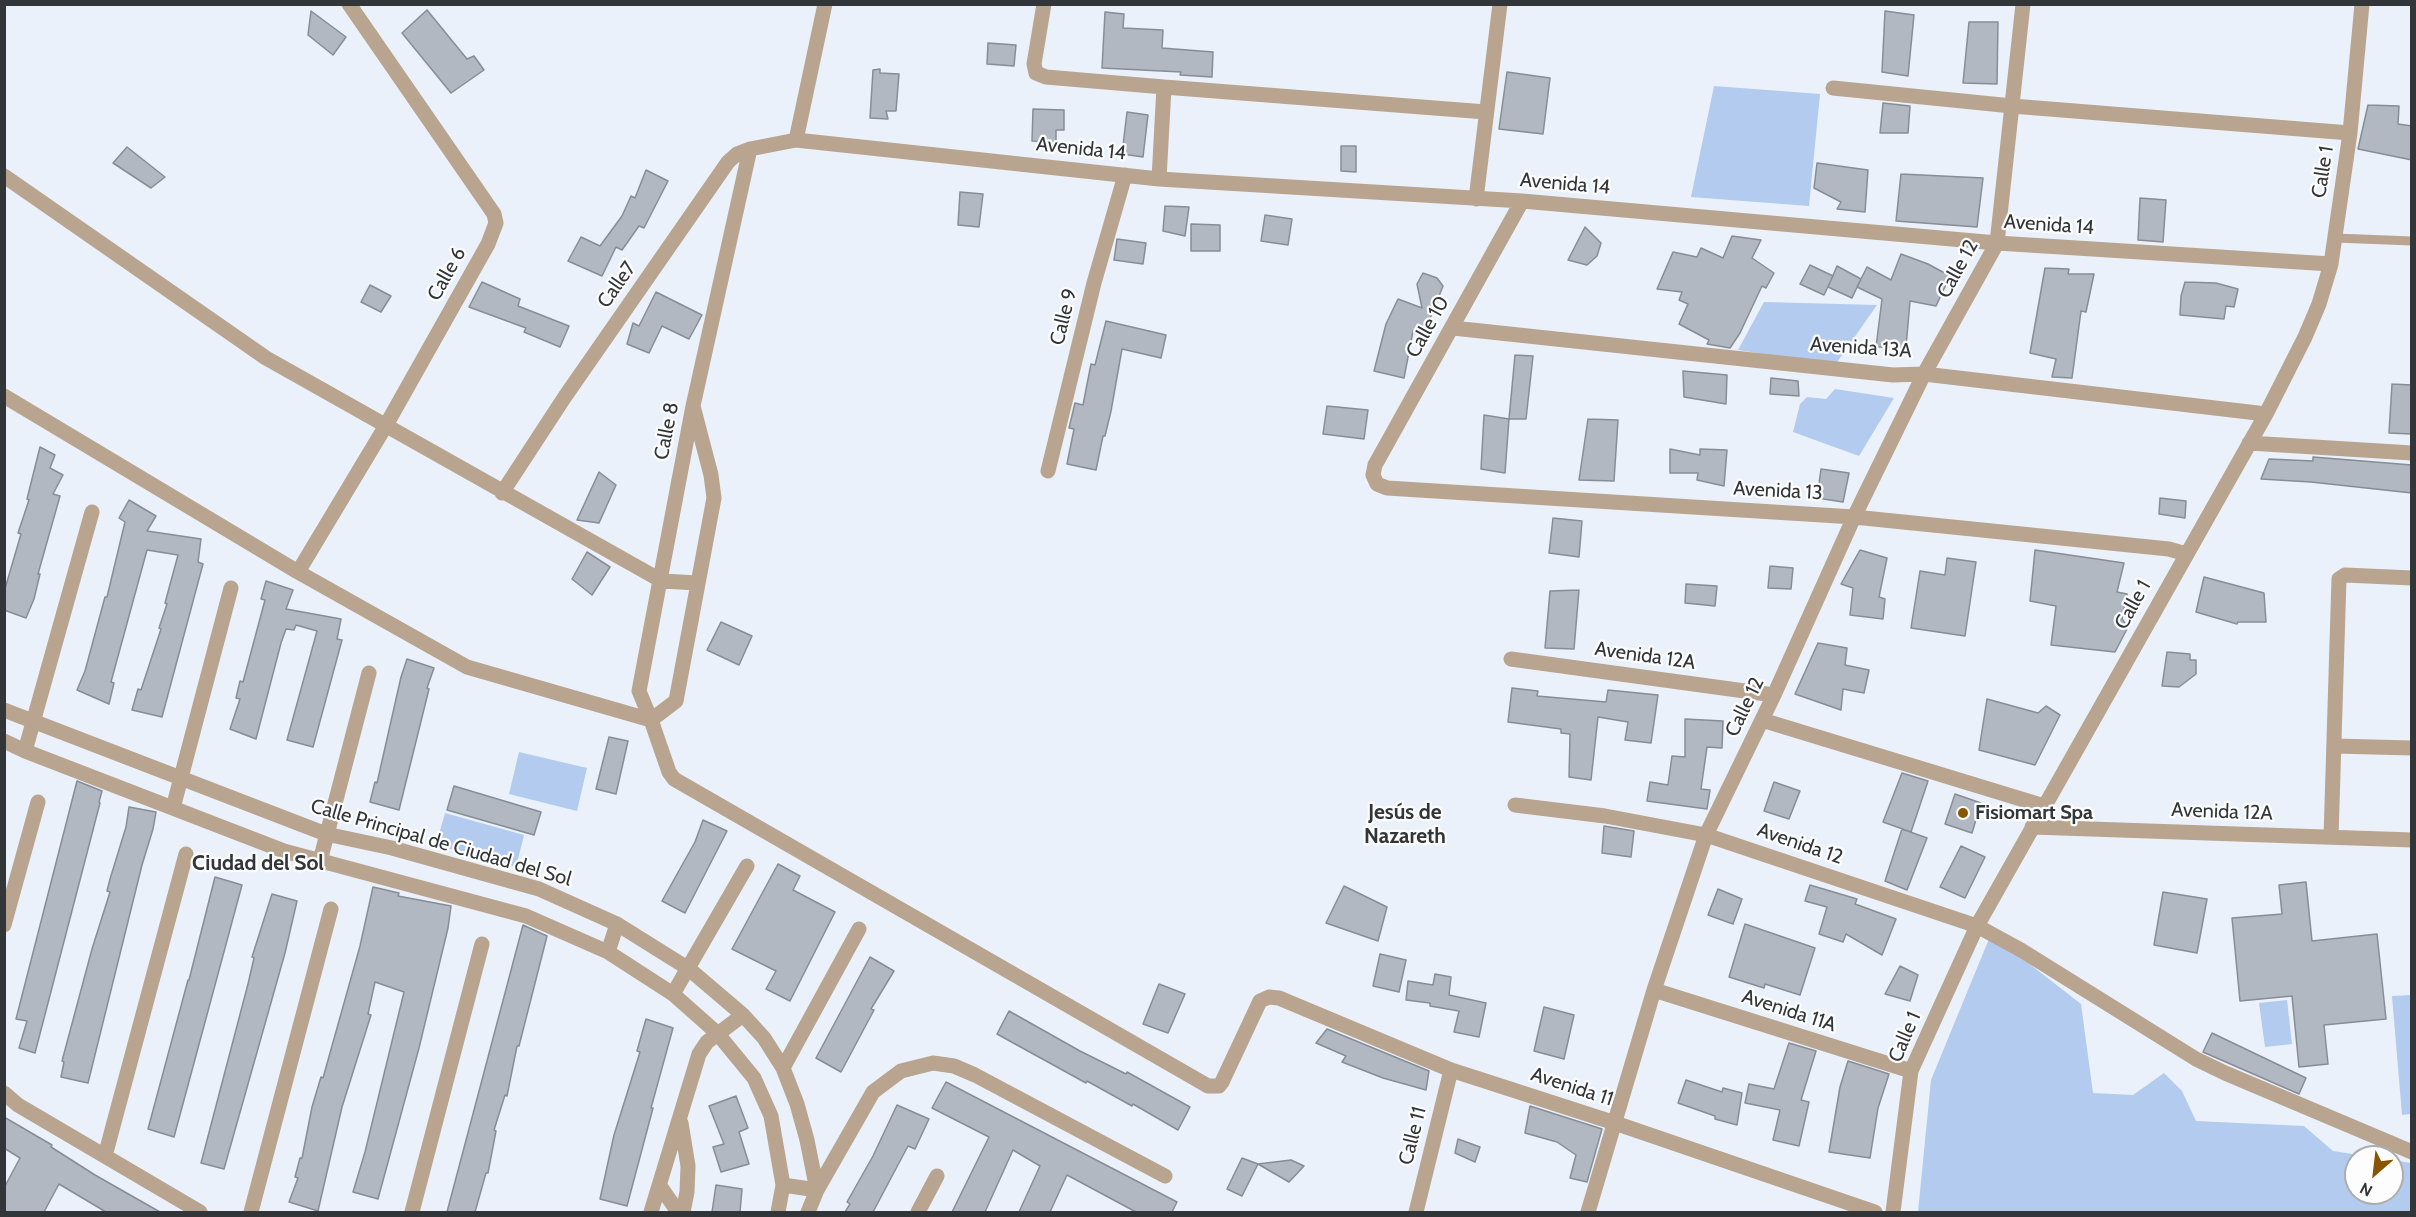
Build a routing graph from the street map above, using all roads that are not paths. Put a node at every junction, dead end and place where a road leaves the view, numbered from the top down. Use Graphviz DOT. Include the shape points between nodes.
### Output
graph roads {
  1 [pos="348,4"];
  2 [pos="825,4"];
  3 [pos="1044,4"];
  4 [pos="1500,4"];
  5 [pos="2023,4"];
  6 [pos="2362,4"];
  7 [pos="1164,87"];
  8 [pos="1833,88"];
  9 [pos="2012,106"];
  10 [pos="1486,112"];
  11 [pos="2350,133"];
  12 [pos="796,140"];
  13 [pos="750,149"];
  14 [pos="1125,175"];
  15 [pos="4,176"];
  16 [pos="1159,179"];
  17 [pos="1476,199"];
  18 [pos="1522,201"];
  19 [pos="2335,238"];
  20 [pos="2412,241"];
  21 [pos="1997,243"];
  22 [pos="2331,264"];
  23 [pos="1453,328"];
  24 [pos="1924,374"];
  25 [pos="4,396"];
  26 [pos="693,406"];
  27 [pos="2266,414"];
  28 [pos="385,427"];
  29 [pos="2249,443"];
  30 [pos="2412,453"];
  31 [pos="1048,471"];
  32 [pos="1373,475"];
  33 [pos="502,493"];
  34 [pos="92,512"];
  35 [pos="1854,517"];
  36 [pos="2186,554"];
  37 [pos="298,572"];
  38 [pos="2412,578"];
  39 [pos="662,580"];
  40 [pos="697,583"];
  41 [pos="231,588"];
  42 [pos="1511,659"];
  43 [pos="369,673"];
  44 [pos="1774,695"];
  45 [pos="4,710"];
  46 [pos="651,720"];
  47 [pos="1762,720"];
  48 [pos="35,722"];
  49 [pos="4,741"];
  50 [pos="2334,746"];
  51 [pos="2412,748"];
  52 [pos="25,751"];
  53 [pos="182,778"];
  54 [pos="38,802"];
  55 [pos="1515,805"];
  56 [pos="2044,806"];
  57 [pos="173,808"];
  58 [pos="2032,827"];
  59 [pos="326,834"];
  60 [pos="1706,835"];
  61 [pos="2331,837"];
  62 [pos="2412,840"];
  63 [pos="186,854"];
  64 [pos="320,861"];
  65 [pos="747,866"];
  66 [pos="331,909"];
  67 [pos="617,924"];
  68 [pos="4,925"];
  69 [pos="1977,926"];
  70 [pos="859,929"];
  71 [pos="482,944"];
  72 [pos="608,952"];
  73 [pos="689,969"];
  74 [pos="1654,990"];
  75 [pos="673,994"];
  76 [pos="1260,1001"];
  77 [pos="743,1015"];
  78 [pos="717,1033"];
  79 [pos="783,1068"];
  80 [pos="1451,1070"];
  81 [pos="1911,1071"];
  82 [pos="4,1094"];
  83 [pos="681,1114"];
  84 [pos="1615,1122"];
  85 [pos="2412,1152"];
  86 [pos="105,1156"];
  87 [pos="937,1176"];
  88 [pos="1165,1176"];
  89 [pos="783,1185"];
  90 [pos="660,1186"];
  91 [pos="817,1190"];
  92 [pos="200,1212"];
  93 [pos="251,1212"];
  94 [pos="412,1212"];
  95 [pos="651,1212"];
  96 [pos="678,1212"];
  97 [pos="683,1212"];
  98 [pos="778,1212"];
  99 [pos="808,1212"];
  100 [pos="918,1212"];
  101 [pos="1416,1212"];
  102 [pos="1588,1212"];
  103 [pos="1875,1212"];
  104 [pos="1893,1212"];
  1 -- 28 [label="street, Calle 6" via="494,214 496,223 488,244"];
  2 -- 12 [label="street"];
  3 -- 7 [label="street" via="1034,64 1036,73"];
  4 -- 10 [label="street"];
  5 -- 9 [label="street"];
  6 -- 11 [label="street, Calle 1"];
  7 -- 10 [label="street"];
  7 -- 16 [label="street"];
  8 -- 9 [label="street"];
  9 -- 11 [label="street"];
  9 -- 21 [label="street"];
  10 -- 17 [label="street"];
  11 -- 19 [label="street, Calle 1"];
  12 -- 13 [label="street, Calle7"];
  12 -- 14 [label="street, Avenida 14"];
  13 -- 26 [label="street, Calle 8"];
  13 -- 33 [label="street, Calle7" via="728,162"];
  14 -- 16 [label="street, Avenida 14"];
  14 -- 31 [label="street, Calle 9"];
  15 -- 28 [label="street" via="266,358"];
  16 -- 17 [label="street, Avenida 14"];
  17 -- 18 [label="street, Avenida 14"];
  18 -- 21 [label="street, Avenida 14"];
  18 -- 23 [label="street, Calle 10"];
  19 -- 20 [label="lane"];
  19 -- 22 [label="street, Calle 1"];
  21 -- 22 [label="street, Avenida 14"];
  21 -- 24 [label="street, Calle 12"];
  22 -- 27 [label="street, Calle 1" via="2305,337"];
  23 -- 24 [label="street, Avenida 13A" via="1893,375"];
  23 -- 32 [label="street, Calle 10" via="1375,465"];
  24 -- 27 [label="street, Avenida 13A"];
  24 -- 35 [label="street, Calle 12"];
  25 -- 37 [label="street"];
  26 -- 39 [label="street, Calle 8"];
  26 -- 40 [label="street" via="714,498"];
  27 -- 29 [label="street, Calle 1"];
  28 -- 33 [label="street"];
  28 -- 37 [label="street, Calle 6"];
  29 -- 30 [label="street"];
  29 -- 36 [label="street, Calle 1"];
  32 -- 35 [label="street, Avenida 13" via="1377,484 1387,489"];
  33 -- 39 [label="street"];
  34 -- 48 [label="street"];
  35 -- 36 [label="street, Avenida 13" via="2169,549"];
  35 -- 44 [label="street, Calle 12"];
  36 -- 56 [label="street, Calle 1"];
  37 -- 46 [label="street" via="467,668"];
  38 -- 50 [label="street" via="2345,575 2339,579"];
  39 -- 40 [label="street"];
  39 -- 46 [label="street, Calle 8" via="639,691"];
  40 -- 46 [label="street" via="676,701"];
  41 -- 53 [label="street"];
  42 -- 44 [label="street, Avenida 12A"];
  43 -- 59 [label="street"];
  44 -- 47 [label="street, Calle 12"];
  45 -- 48 [label="street, Calle Principal de Ciudad del Sol"];
  46 -- 76 [label="street, Calle 8" via="674,779 1208,1086 1222,1082"];
  47 -- 56 [label="street"];
  47 -- 60 [label="street, Calle 12"];
  48 -- 52 [label="street"];
  48 -- 53 [label="street, Calle Principal de Ciudad del Sol"];
  49 -- 52 [label="street"];
  50 -- 51 [label="street"];
  50 -- 61 [label="street"];
  52 -- 57 [label="street"];
  53 -- 57 [label="street"];
  53 -- 59 [label="street, Calle Principal de Ciudad del Sol"];
  54 -- 68 [label="street"];
  55 -- 60 [label="street, Avenida 12" via="1605,816"];
  56 -- 58 [label="street, Calle 1"];
  57 -- 64 [label="street"];
  58 -- 61 [label="street, Avenida 12A"];
  58 -- 69 [label="street, Calle 1"];
  59 -- 64 [label="street"];
  59 -- 67 [label="street, Calle Principal de Ciudad del Sol" via="392,848 538,889"];
  60 -- 69 [label="street, Avenida 12"];
  60 -- 74 [label="street, Calle 12"];
  61 -- 62 [label="street, Avenida 12A"];
  63 -- 86 [label="street"];
  64 -- 72 [label="street" via="526,916"];
  65 -- 73 [label="street"];
  66 -- 93 [label="street"];
  67 -- 72 [label="street"];
  67 -- 73 [label="street, Calle Principal de Ciudad del Sol"];
  69 -- 81 [label="street, Calle 1"];
  69 -- 85 [label="street, Avenida 12" via="2196,1059"];
  70 -- 79 [label="street"];
  71 -- 94 [label="street"];
  72 -- 75 [label="street"];
  73 -- 75 [label="street"];
  73 -- 77 [label="street, Calle Principal de Ciudad del Sol"];
  74 -- 81 [label="street, Avenida 11A"];
  74 -- 84 [label="street, Calle 12"];
  75 -- 78 [label="street"];
  76 -- 80 [label="street, Avenida 11" via="1269,997 1279,999"];
  77 -- 78 [label="street"];
  77 -- 79 [label="street, Calle Principal de Ciudad del Sol"];
  78 -- 83 [label="street" via="699,1054"];
  78 -- 89 [label="street" via="754,1078 771,1116"];
  79 -- 91 [label="street, Calle Principal de Ciudad del Sol" via="799,1113"];
  80 -- 84 [label="street, Avenida 11"];
  80 -- 101 [label="street, Calle 11"];
  81 -- 104 [label="street, Calle 1"];
  82 -- 86 [label="street"];
  83 -- 90 [label="street"];
  83 -- 97 [label="street" via="688,1166"];
  84 -- 102 [label="street, Calle 12"];
  84 -- 103 [label="street, Avenida 11"];
  86 -- 92 [label="street"];
  87 -- 100 [label="street"];
  88 -- 91 [label="street" via="975,1075 933,1063 901,1071 873,1092"];
  89 -- 91 [label="street"];
  89 -- 98 [label="street"];
  90 -- 95 [label="street"];
  90 -- 96 [label="street"];
  91 -- 99 [label="street"];
}
